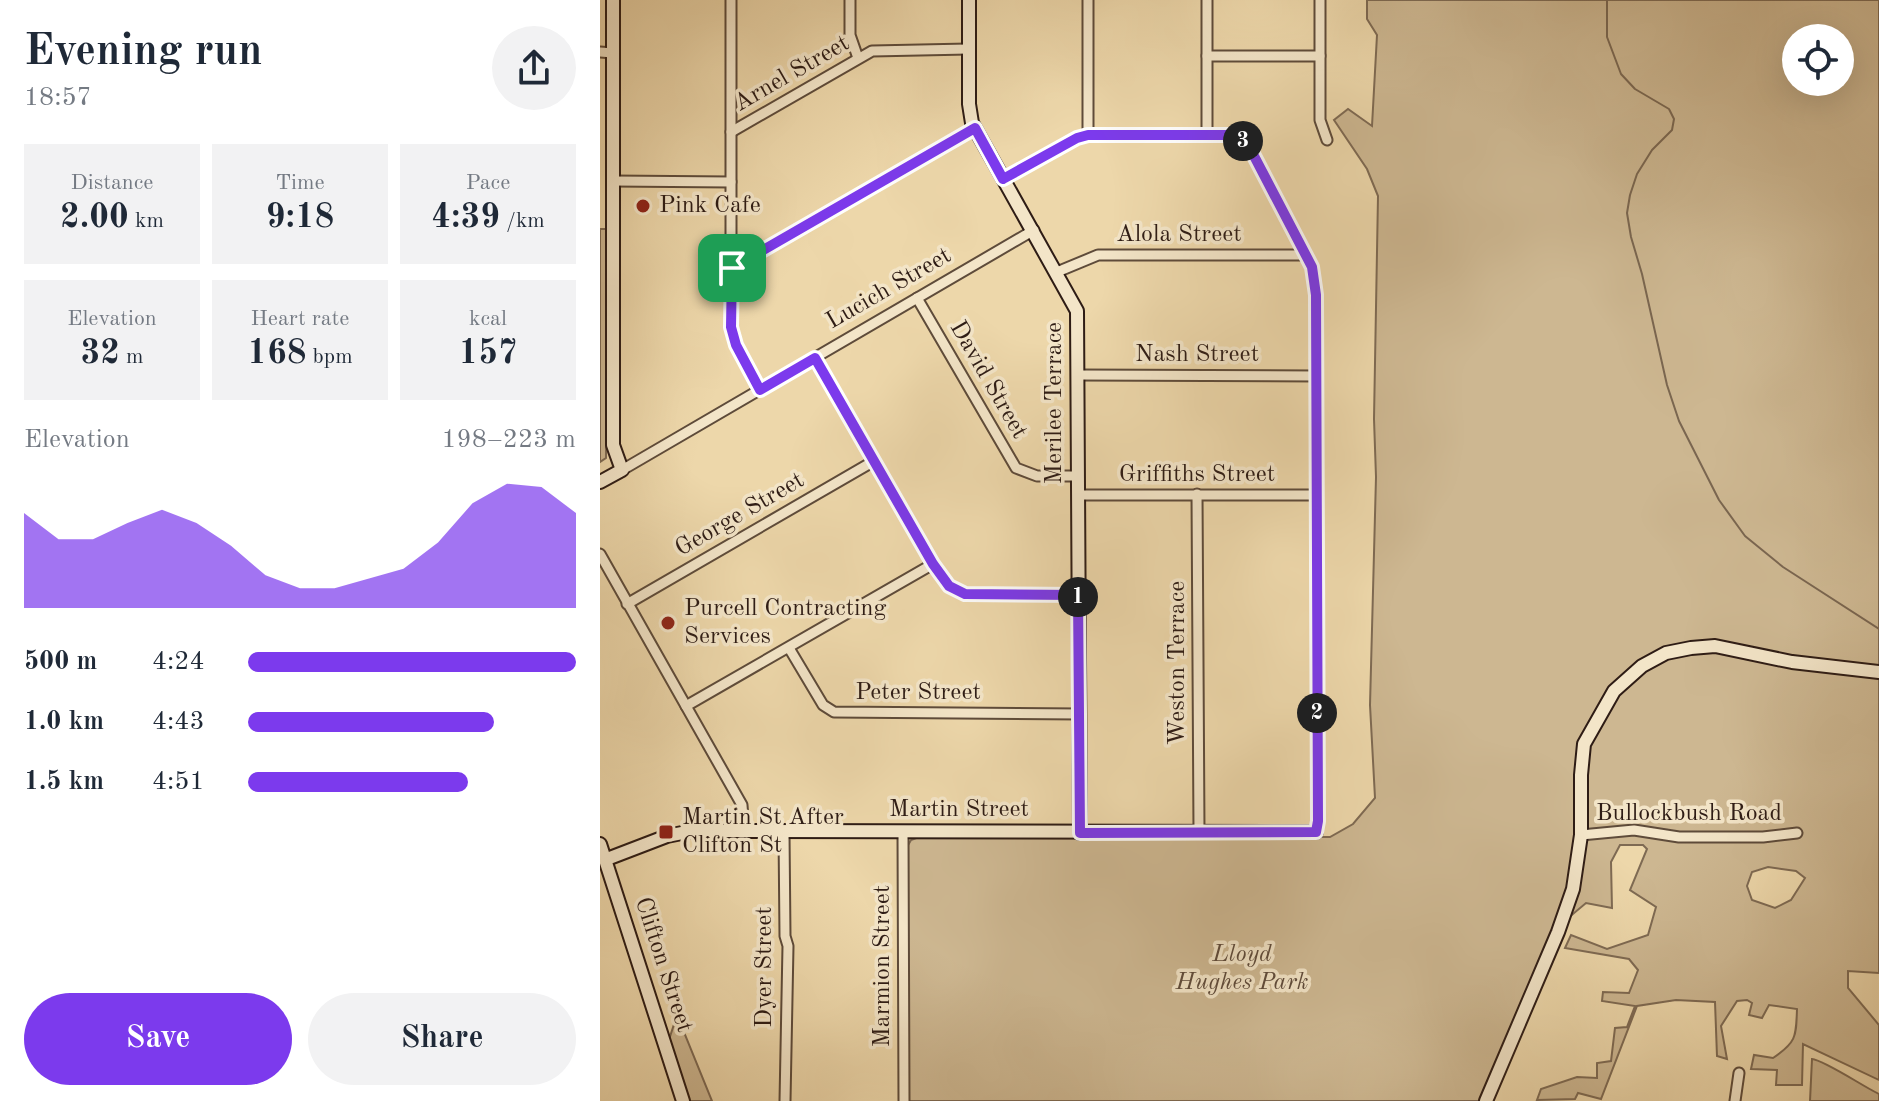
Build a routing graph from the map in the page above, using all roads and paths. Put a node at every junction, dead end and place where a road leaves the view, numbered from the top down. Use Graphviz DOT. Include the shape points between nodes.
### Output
graph roads {
  1 [pos="613,0"];
  2 [pos="731,0"];
  3 [pos="850,0"];
  4 [pos="969,0"];
  5 [pos="1088,0"];
  6 [pos="1207,0"];
  7 [pos="1320,0"];
  8 [pos="606,47"];
  9 [pos="968,49"];
  10 [pos="1207,56"];
  11 [pos="1320,56"];
  12 [pos="858,58"];
  13 [pos="975,128"];
  14 [pos="731,132"];
  15 [pos="1088,135"];
  16 [pos="1207,135"];
  17 [pos="1327,140"];
  18 [pos="1003,179"];
  19 [pos="613,181"];
  20 [pos="731,182"];
  21 [pos="1034,230"];
  22 [pos="1305,255"];
  23 [pos="732,268"];
  24 [pos="1057,272"];
  25 [pos="917,298"];
  26 [pos="815,358"];
  27 [pos="1078,375"];
  28 [pos="1317,376"];
  29 [pos="760,390"];
  30 [pos="874,461"];
  31 [pos="622,470"];
  32 [pos="1078,476"];
  33 [pos="600,482"];
  34 [pos="1197,494"];
  35 [pos="1078,495"];
  36 [pos="1316,495"];
  37 [pos="600,554"];
  38 [pos="933,564"];
  39 [pos="1078,595"];
  40 [pos="627,604"];
  41 [pos="789,648"];
  42 [pos="1879,672"];
  43 [pos="686,706"];
  44 [pos="1080,714"];
  45 [pos="744,831"];
  46 [pos="1199,831"];
  47 [pos="903,832"];
  48 [pos="1316,832"];
  49 [pos="784,833"];
  50 [pos="1080,833"];
  51 [pos="1797,833"];
  52 [pos="1581,835"];
  53 [pos="600,844"];
  54 [pos="607,859"];
  55 [pos="1739,1073"];
  56 [pos="683,1101"];
  57 [pos="785,1101"];
  58 [pos="904,1101"];
  59 [pos="1486,1101"];
  60 [pos="1735,1101"];
  1 -- 8 [label="street"];
  2 -- 14 [label="street"];
  3 -- 12 [label="street" via="850,35"];
  4 -- 9 [label="street, Merilee Terrace"];
  5 -- 15 [label="street"];
  6 -- 10 [label="street"];
  7 -- 11 [label="street"];
  8 -- 19 [label="street"];
  9 -- 12 [label="street, Arnel Street" via="880,50"];
  9 -- 13 [label="street, Merilee Terrace"];
  10 -- 11 [label="street"];
  10 -- 16 [label="street"];
  11 -- 17 [label="street" via="1320,120"];
  12 -- 14 [label="street, Arnel Street"];
  13 -- 18 [label="street, Merilee Terrace"];
  13 -- 23 [label="street"];
  14 -- 20 [label="street"];
  15 -- 16 [label="street"];
  15 -- 18 [label="street"];
  16 -- 22 [label="street" via="1229,135 1246,143"];
  18 -- 21 [label="street, Merilee Terrace"];
  19 -- 20 [label="street"];
  19 -- 31 [label="street" via="613,445"];
  20 -- 23 [label="street"];
  21 -- 24 [label="street, Merilee Terrace"];
  21 -- 25 [label="street, Lucich Street"];
  22 -- 24 [label="street, Alola Street" via="1098,255"];
  22 -- 28 [label="street" via="1316,295"];
  23 -- 29 [label="street" via="731,327"];
  24 -- 27 [label="street, Merilee Terrace" via="1077,311"];
  25 -- 26 [label="street, Lucich Street"];
  25 -- 32 [label="street, David Street" via="1016,468 1037,476"];
  26 -- 29 [label="street, Lucich Street"];
  26 -- 30 [label="street"];
  27 -- 28 [label="street, Nash Street"];
  27 -- 32 [label="street, Merilee Terrace"];
  28 -- 36 [label="street"];
  29 -- 31 [label="street, Lucich Street"];
  30 -- 38 [label="street"];
  30 -- 40 [label="street, George Street"];
  31 -- 33 [label="street, Lucich Street"];
  32 -- 35 [label="street, Merilee Terrace"];
  34 -- 35 [label="street, Griffiths Street"];
  34 -- 36 [label="street, Griffiths Street"];
  34 -- 46 [label="street, Weston Terrace"];
  35 -- 39 [label="street, Merilee Terrace"];
  36 -- 48 [label="street"];
  37 -- 40 [label="street"];
  38 -- 39 [label="street" via="949,586 965,594"];
  38 -- 41 [label="street"];
  39 -- 44 [label="street, Merilee Terrace"];
  40 -- 43 [label="street"];
  41 -- 43 [label="street"];
  41 -- 44 [label="street, Peter Street" via="823,705 834,712"];
  42 -- 52 [label="street" via="1715,646 1666,653 1642,666 1614,691 1584,744"];
  43 -- 45 [label="street" via="742,805"];
  44 -- 50 [label="street, Merilee Terrace"];
  45 -- 49 [label="street, Martin Street"];
  45 -- 54 [label="street, Martin Street" via="667,836"];
  46 -- 48 [label="street, Martin Street"];
  46 -- 50 [label="street, Martin Street"];
  47 -- 49 [label="street, Martin Street"];
  47 -- 50 [label="street, Martin Street"];
  47 -- 58 [label="street, Marmion Street"];
  49 -- 57 [label="street, Dyer Street"];
  51 -- 52 [label="street, Bullockbush Road" via="1679,837 1634,830"];
  52 -- 59 [label="street" via="1566,911"];
  53 -- 54 [label="street, Clifton Street"];
  54 -- 56 [label="street, Clifton Street"];
  55 -- 60 [label="street"];
}
